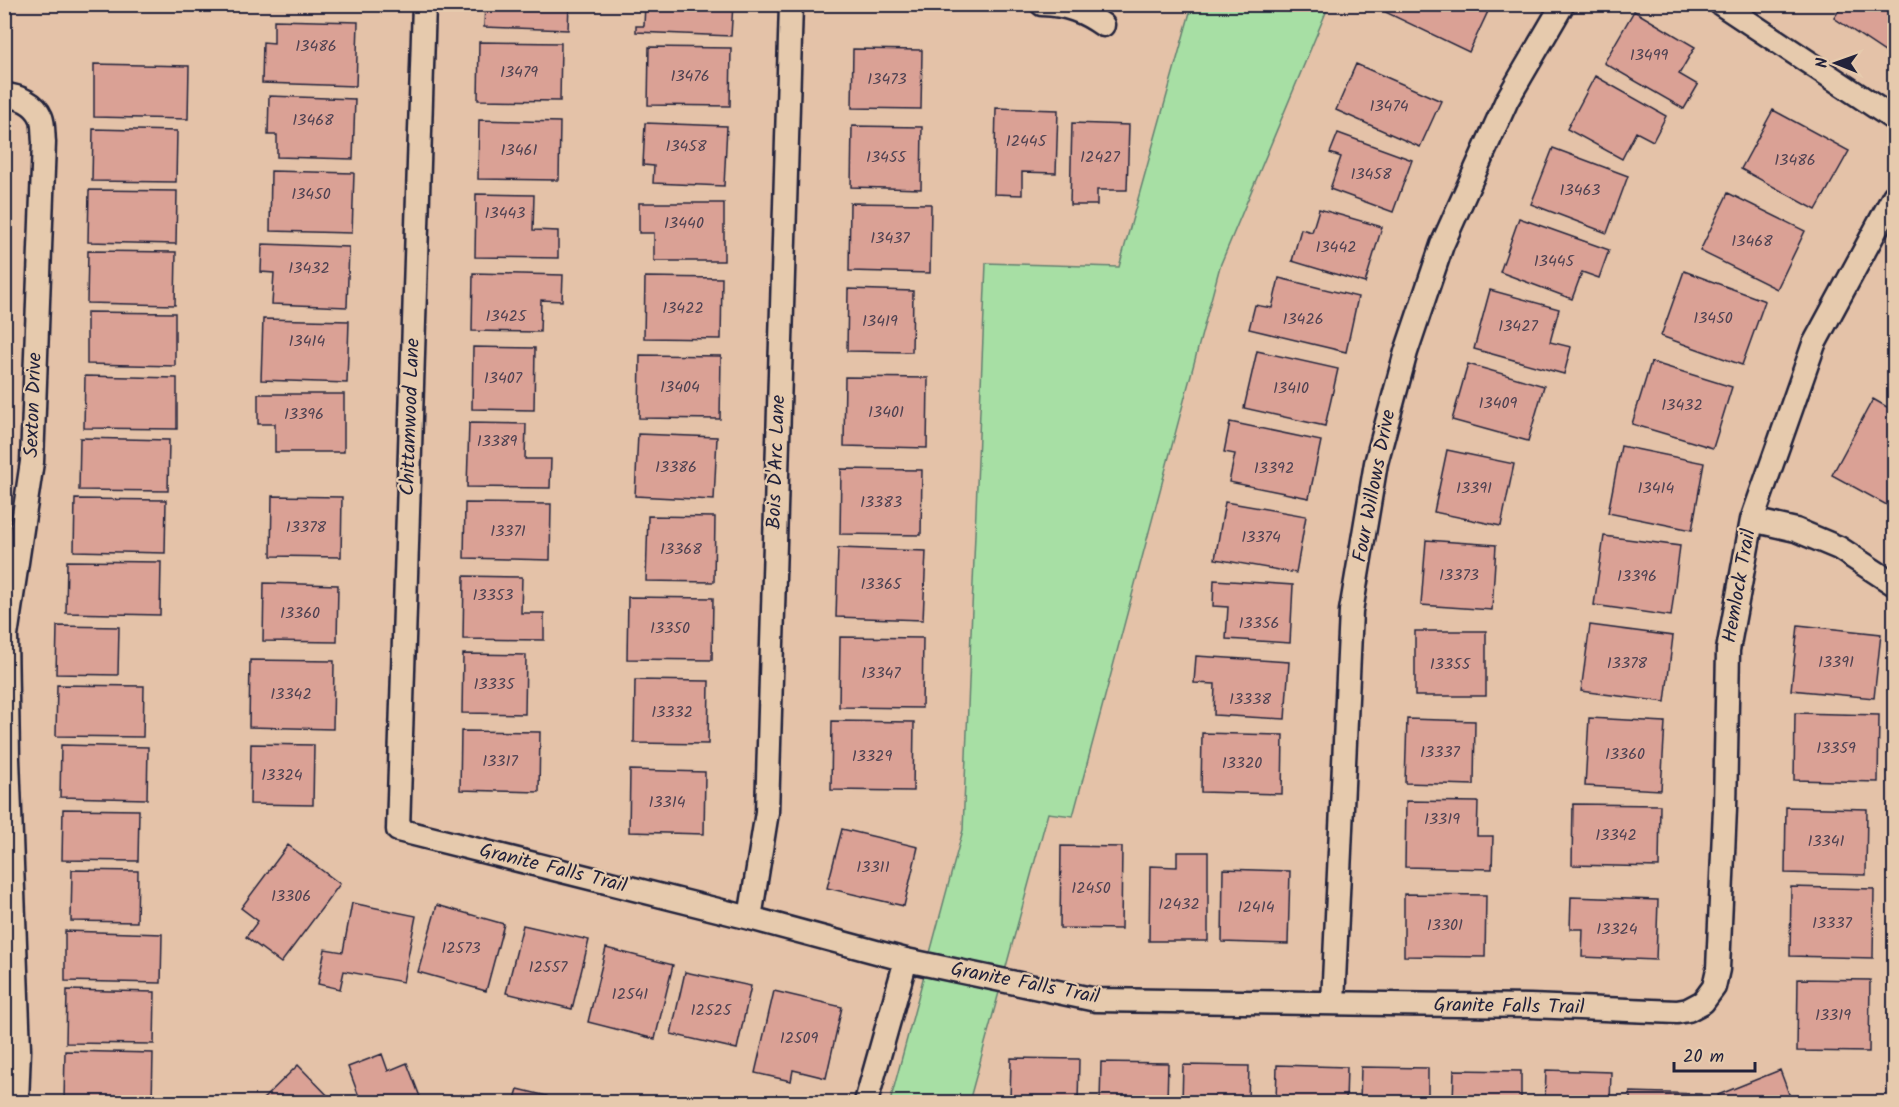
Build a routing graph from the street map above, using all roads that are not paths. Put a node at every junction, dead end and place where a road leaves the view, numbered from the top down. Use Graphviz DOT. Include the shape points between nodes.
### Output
graph roads {
  1 [pos="424,4"];
  2 [pos="791,4"];
  3 [pos="1042,4"];
  4 [pos="1563,4"];
  5 [pos="1721,4"];
  6 [pos="1103,25"];
  7 [pos="4,95"];
  8 [pos="1894,119"];
  9 [pos="1894,196"];
  10 [pos="1752,520"];
  11 [pos="1894,584"];
  12 [pos="398,830"];
  13 [pos="750,918"];
  14 [pos="906,960"];
  15 [pos="1703,1002"];
  16 [pos="1333,1003"];
  17 [pos="12,1049"];
  18 [pos="17,1102"];
  19 [pos="866,1102"];
  1 -- 12 [label="street, Chittamwood Lane"];
  2 -- 13 [label="street, Bois D'Arc Lane" via="767,812"];
  3 -- 6 [label="street" via="1072,8"];
  4 -- 16 [label="street, Four Willows Drive" via="1507,100 1442,245 1406,352 1376,463 1352,611"];
  5 -- 8 [label="street"];
  7 -- 17 [label="street, Sexton Drive" via="21,98 31,105 41,118 44,142 32,462 6,636"];
  9 -- 10 [label="street, Hemlock Trail" via="1814,344"];
  10 -- 11 [label="street" via="1796,530 1839,548"];
  10 -- 15 [label="street, Hemlock Trail" via="1728,650 1718,969 1714,987"];
  12 -- 13 [label="street, Granite Falls Trail"];
  13 -- 14 [label="street, Granite Falls Trail"];
  14 -- 16 [label="street, Granite Falls Trail" via="1096,1000"];
  14 -- 19 [label="street"];
  15 -- 16 [label="street, Granite Falls Trail" via="1688,1010 1665,1012"];
  17 -- 18 [label="street, Sexton Drive"];
}
